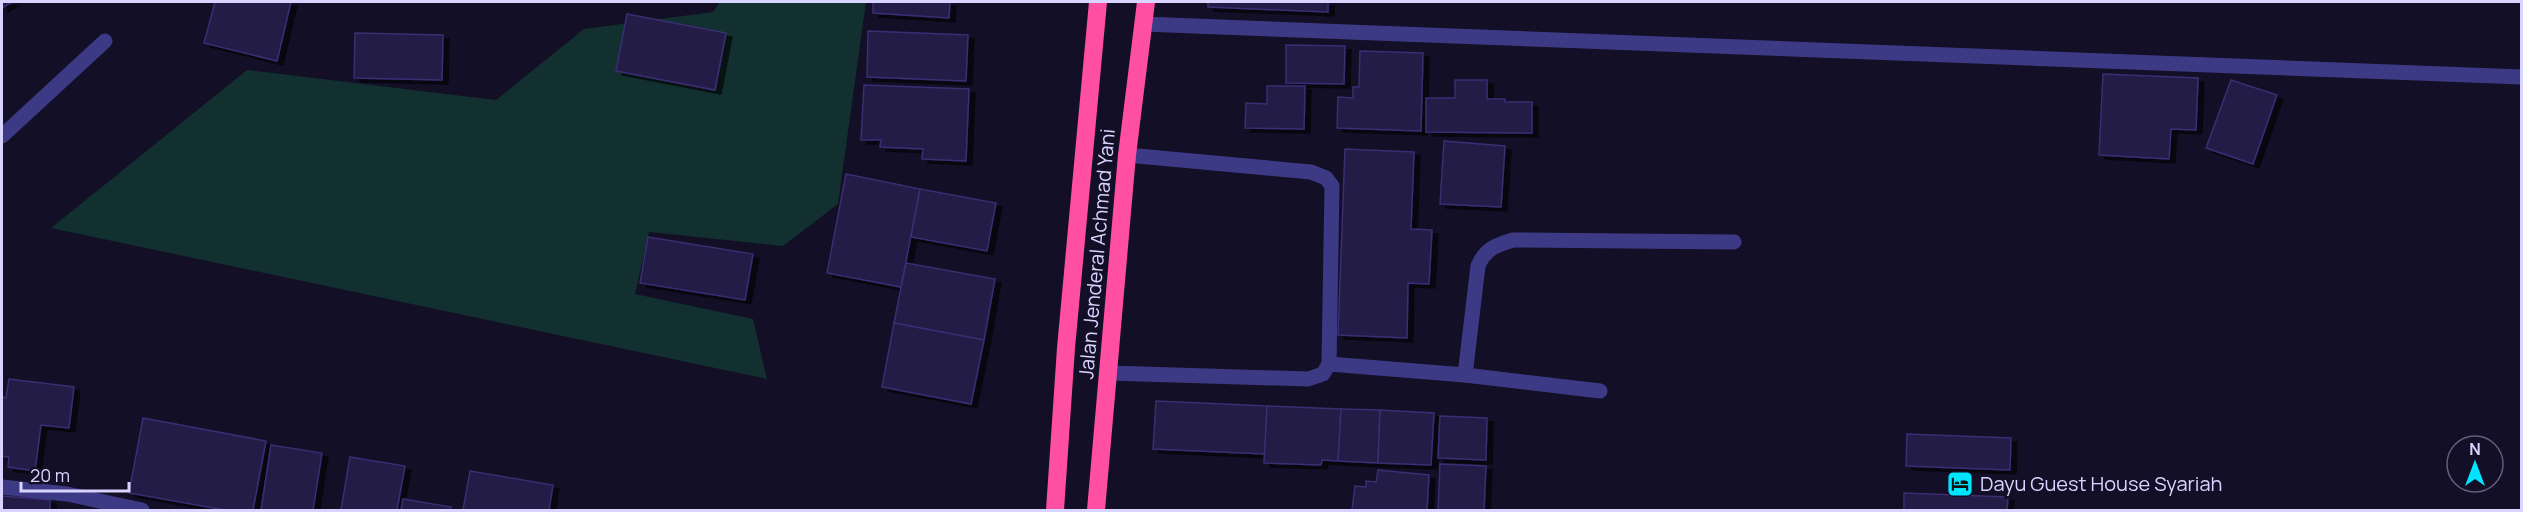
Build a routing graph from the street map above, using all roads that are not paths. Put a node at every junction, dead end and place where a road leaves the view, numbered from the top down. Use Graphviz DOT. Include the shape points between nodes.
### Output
graph roads {
  1 [pos="1098,2"];
  2 [pos="1146,2"];
  3 [pos="1143,24"];
  4 [pos="105,41"];
  5 [pos="2522,76"];
  6 [pos="2,136"];
  7 [pos="1127,155"];
  8 [pos="1734,242"];
  9 [pos="1329,364"];
  10 [pos="1108,373"];
  11 [pos="1465,375"];
  12 [pos="1600,391"];
  13 [pos="2,487"];
  14 [pos="142,510"];
  15 [pos="1055,510"];
  16 [pos="1096,510"];
  1 -- 15 [label="highway, Jalan Jenderal Achmad Yani"];
  2 -- 3 [label="highway, Jalan Jenderal Achmad Yani"];
  3 -- 5 [label="street"];
  3 -- 7 [label="highway, Jalan Jenderal Achmad Yani"];
  4 -- 6 [label="street"];
  7 -- 9 [label="street" via="1311,172 1326,178 1332,186"];
  7 -- 10 [label="highway, Jalan Jenderal Achmad Yani"];
  8 -- 11 [label="street" via="1513,240 1496,245 1483,254 1478,266"];
  9 -- 10 [label="street" via="1323,374 1308,379"];
  9 -- 11 [label="street"];
  10 -- 16 [label="highway, Jalan Jenderal Achmad Yani"];
  11 -- 12 [label="street"];
  13 -- 14 [label="street" via="67,494"];
}
